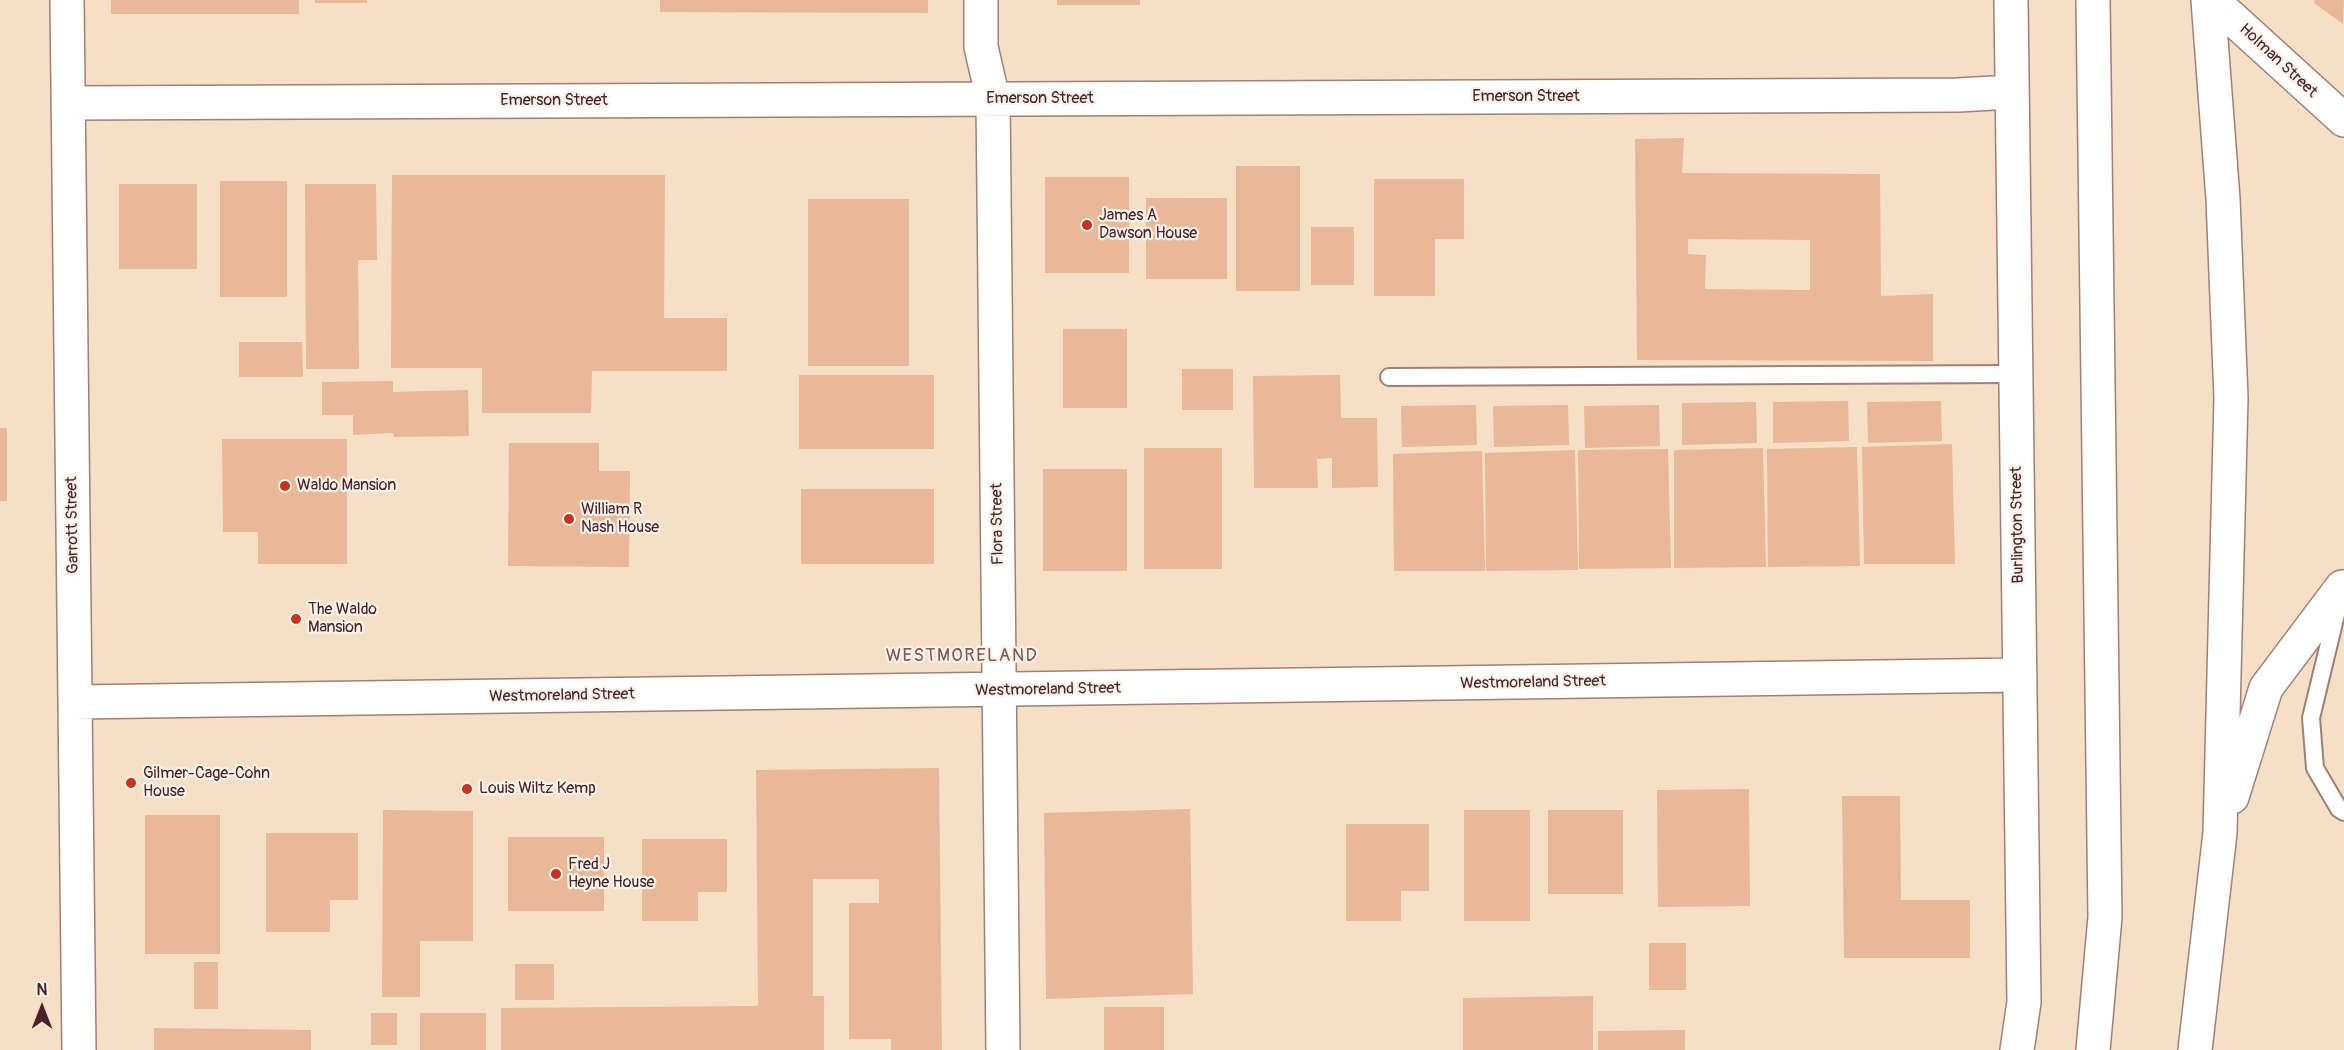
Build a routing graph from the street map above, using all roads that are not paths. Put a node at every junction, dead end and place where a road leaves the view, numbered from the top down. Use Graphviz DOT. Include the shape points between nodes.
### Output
graph roads {
  1 [pos="67,0"];
  2 [pos="981,0"];
  3 [pos="2011,0"];
  4 [pos="2093,0"];
  5 [pos="2210,0"];
  6 [pos="2011,92"];
  7 [pos="993,99"];
  8 [pos="68,103"];
  9 [pos="2344,120"];
  10 [pos="2015,374"];
  11 [pos="1389,377"];
  12 [pos="2343,586"];
  13 [pos="2020,675"];
  14 [pos="999,691"];
  15 [pos="75,702"];
  16 [pos="2344,812"];
  17 [pos="2220,833"];
  18 [pos="79,1050"];
  19 [pos="1004,1050"];
  20 [pos="2017,1050"];
  21 [pos="2093,1050"];
  22 [pos="2196,1050"];
  1 -- 8 [label="main road, Garrott Street"];
  2 -- 7 [label="main road, Flora Street" via="981,46"];
  3 -- 6 [label="main road, Burlington Street"];
  4 -- 21 [label="main road" via="2105,916"];
  5 -- 9 [label="main road, Holman Street"];
  5 -- 17 [label="main road" via="2231,398"];
  6 -- 7 [label="main road, Emerson Street"];
  6 -- 10 [label="main road, Burlington Street"];
  7 -- 8 [label="main road, Emerson Street"];
  7 -- 14 [label="main road, Flora Street"];
  8 -- 15 [label="main road, Garrott Street"];
  10 -- 11 [label="lane"];
  10 -- 13 [label="main road, Burlington Street"];
  12 -- 16 [label="lane" via="2311,718 2315,768"];
  12 -- 17 [label="main road" via="2266,688"];
  13 -- 14 [label="main road, Westmoreland Street"];
  13 -- 20 [label="main road, Burlington Street" via="2024,1002"];
  14 -- 15 [label="main road, Westmoreland Street"];
  14 -- 19 [label="main road, Flora Street"];
  15 -- 18 [label="main road, Garrott Street"];
  17 -- 22 [label="main road"];
}
